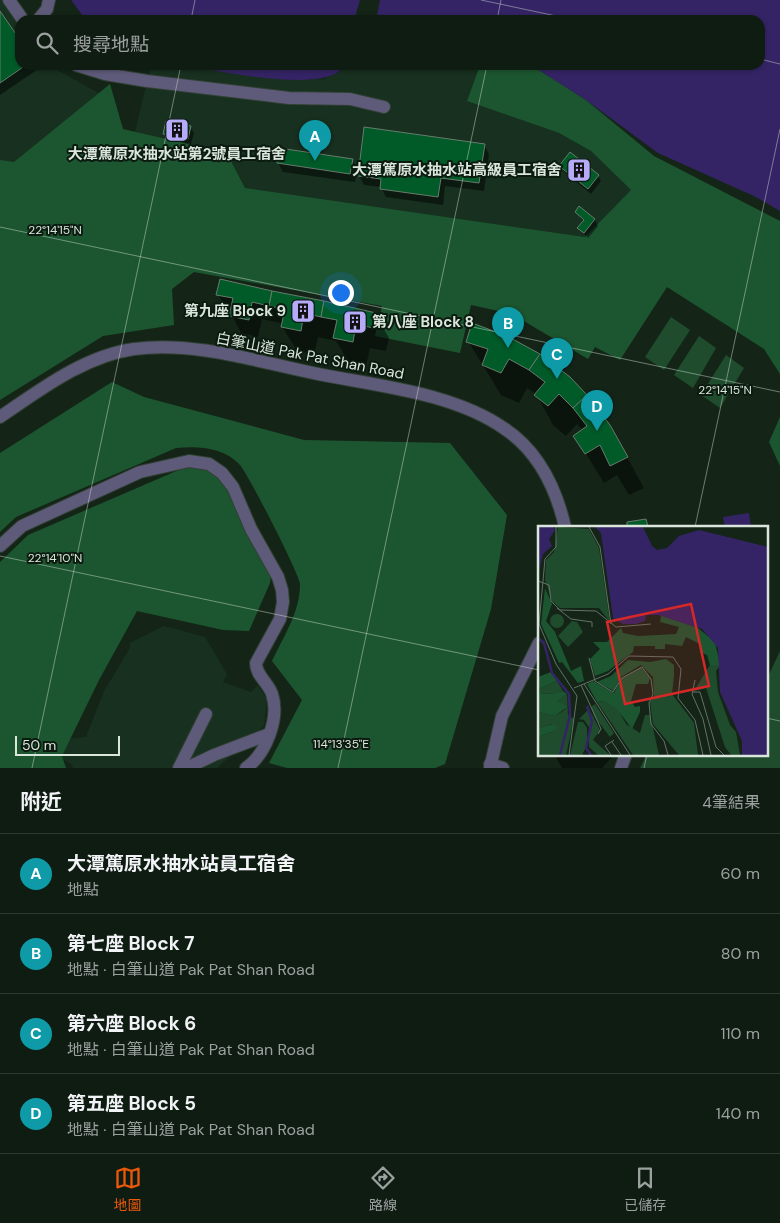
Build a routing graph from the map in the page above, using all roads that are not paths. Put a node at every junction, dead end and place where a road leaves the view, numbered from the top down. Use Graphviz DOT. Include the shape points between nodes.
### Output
graph roads {
  1 [pos="9,0"];
  2 [pos="48,0"];
  3 [pos="20,15"];
  4 [pos="42,15"];
  5 [pos="92,70"];
  6 [pos="384,107"];
  7 [pos="0,417"];
  8 [pos="565,526"];
  9 [pos="0,546"];
  10 [pos="538,645"];
  11 [pos="206,714"];
  12 [pos="269,734"];
  13 [pos="625,756"];
  14 [pos="490,766"];
  15 [pos="179,768"];
  16 [pos="188,768"];
  17 [pos="246,768"];
  18 [pos="503,768"];
  19 [pos="621,768"];
  1 -- 3 [label="street"];
  2 -- 4 [label="street"];
  5 -- 6 [label="street" via="147,81 289,98 350,99"];
  7 -- 8 [label="street, 白筆山道 Pak Pat Shan Road" via="67,374 120,352 168,348 220,354 422,395 479,413 513,435 538,462 557,497"];
  9 -- 12 [label="street" via="22,526 146,470 194,461 218,469 234,487 282,590 280,620 256,663 273,700"];
  10 -- 14 [label="street" via="502,716"];
  11 -- 15 [label="street"];
  12 -- 16 [label="street"];
  12 -- 17 [label="street" via="258,756"];
  13 -- 19 [label="street"];
  14 -- 18 [label="street"];
}
